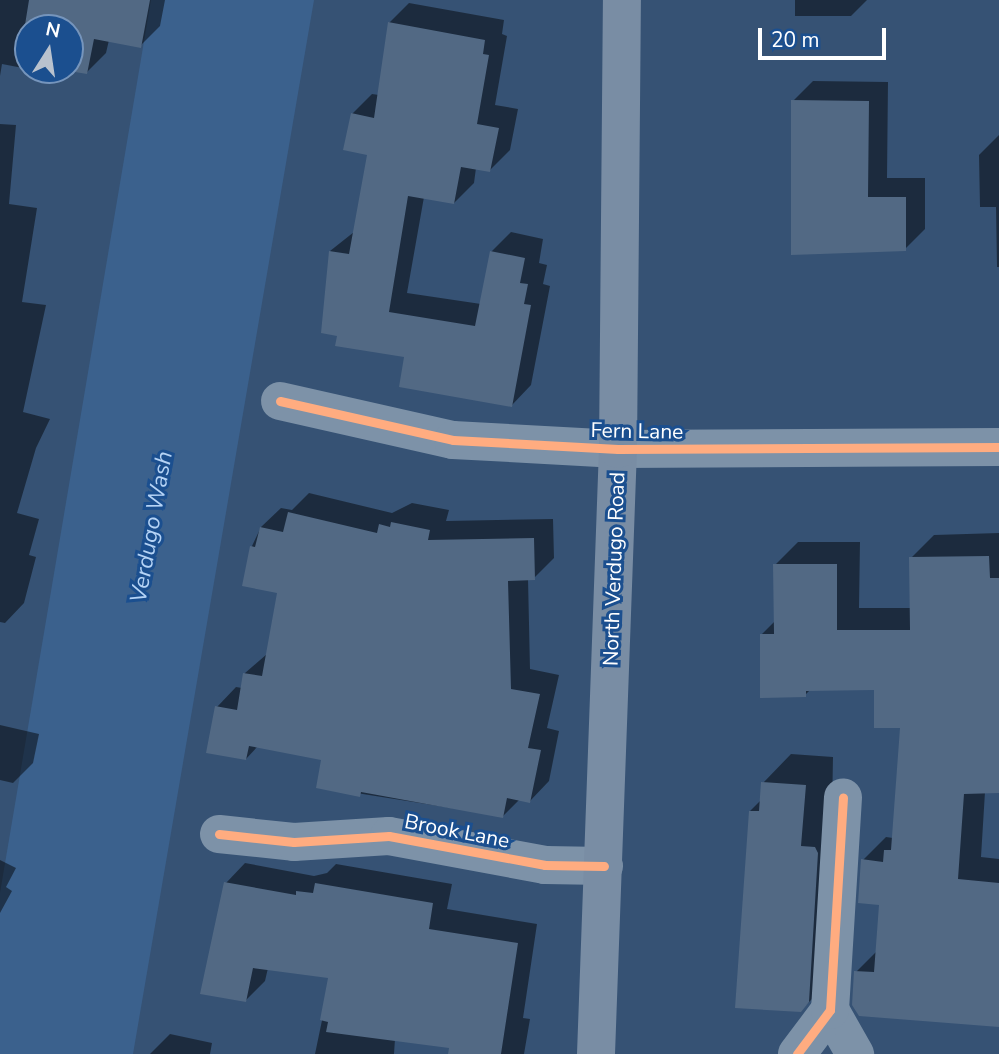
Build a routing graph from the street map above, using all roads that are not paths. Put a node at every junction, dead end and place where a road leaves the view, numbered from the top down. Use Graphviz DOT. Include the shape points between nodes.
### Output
graph roads {
  1 [pos="622,0"];
  2 [pos="280,401"];
  3 [pos="999,447"];
  4 [pos="618,449"];
  5 [pos="843,797"];
  6 [pos="219,834"];
  7 [pos="604,866"];
  8 [pos="830,1010"];
  9 [pos="596,1054"];
  10 [pos="797,1054"];
  11 [pos="855,1054"];
  1 -- 4 [label="main road, North Verdugo Road"];
  2 -- 4 [label="street, Fern Lane" via="453,440"];
  3 -- 4 [label="street, Fern Lane"];
  4 -- 7 [label="main road, North Verdugo Road"];
  5 -- 8 [label="street"];
  6 -- 7 [label="street, Brook Lane" via="294,842 389,836 545,864"];
  7 -- 9 [label="main road, North Verdugo Road"];
  8 -- 10 [label="street"];
  8 -- 11 [label="street"];
}
